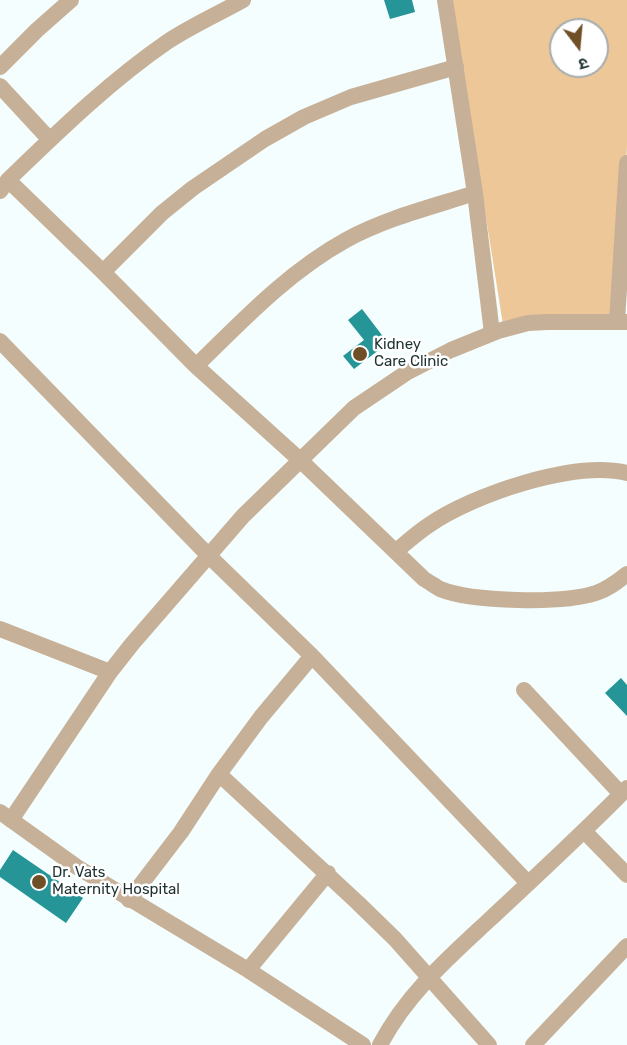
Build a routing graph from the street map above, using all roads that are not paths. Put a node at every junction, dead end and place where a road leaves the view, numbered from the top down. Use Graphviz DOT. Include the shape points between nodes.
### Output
graph roads {
  1 [pos="71,0"];
  2 [pos="243,0"];
  3 [pos="445,0"];
  4 [pos="0,67"];
  5 [pos="456,67"];
  6 [pos="0,86"];
  7 [pos="50,140"];
  8 [pos="627,163"];
  9 [pos="626,180"];
  10 [pos="4,186"];
  11 [pos="475,193"];
  12 [pos="103,272"];
  13 [pos="622,321"];
  14 [pos="492,333"];
  15 [pos="0,341"];
  16 [pos="196,366"];
  17 [pos="300,460"];
  18 [pos="627,473"];
  19 [pos="396,551"];
  20 [pos="208,555"];
  21 [pos="627,574"];
  22 [pos="0,629"];
  23 [pos="312,656"];
  24 [pos="110,672"];
  25 [pos="524,690"];
  26 [pos="219,774"];
  27 [pos="624,791"];
  28 [pos="6,816"];
  29 [pos="585,831"];
  30 [pos="328,873"];
  31 [pos="627,875"];
  32 [pos="528,883"];
  33 [pos="129,900"];
  34 [pos="627,946"];
  35 [pos="248,970"];
  36 [pos="428,977"];
  37 [pos="363,1045"];
  38 [pos="380,1045"];
  39 [pos="489,1045"];
  40 [pos="533,1045"];
  1 -- 4 [label="street"];
  2 -- 7 [label="street" via="138,63"];
  3 -- 5 [label="street"];
  5 -- 11 [label="street"];
  5 -- 12 [label="street" via="351,97 265,139 162,213"];
  6 -- 7 [label="street"];
  7 -- 10 [label="street"];
  8 -- 9 [label="street"];
  9 -- 13 [label="street"];
  10 -- 12 [label="street"];
  11 -- 14 [label="street"];
  11 -- 16 [label="street" via="397,218 316,258 259,305"];
  12 -- 16 [label="street"];
  13 -- 14 [label="street" via="528,323"];
  14 -- 17 [label="street" via="433,359 373,394"];
  15 -- 20 [label="street"];
  16 -- 17 [label="street"];
  17 -- 19 [label="street"];
  17 -- 20 [label="street"];
  18 -- 19 [label="street" via="567,473 482,497 429,525"];
  19 -- 21 [label="street" via="424,579 441,589 476,596 534,601 574,598 609,588"];
  20 -- 23 [label="street"];
  20 -- 24 [label="street"];
  22 -- 24 [label="street"];
  23 -- 26 [label="street"];
  23 -- 32 [label="street"];
  24 -- 28 [label="street"];
  25 -- 27 [label="street"];
  26 -- 30 [label="street"];
  26 -- 33 [label="street"];
  27 -- 29 [label="street"];
  28 -- 33 [label="street"];
  29 -- 31 [label="street"];
  29 -- 32 [label="street"];
  30 -- 35 [label="street"];
  30 -- 36 [label="street"];
  32 -- 36 [label="street"];
  33 -- 35 [label="street"];
  34 -- 40 [label="street"];
  35 -- 37 [label="street"];
  36 -- 38 [label="street"];
  36 -- 39 [label="street"];
}
